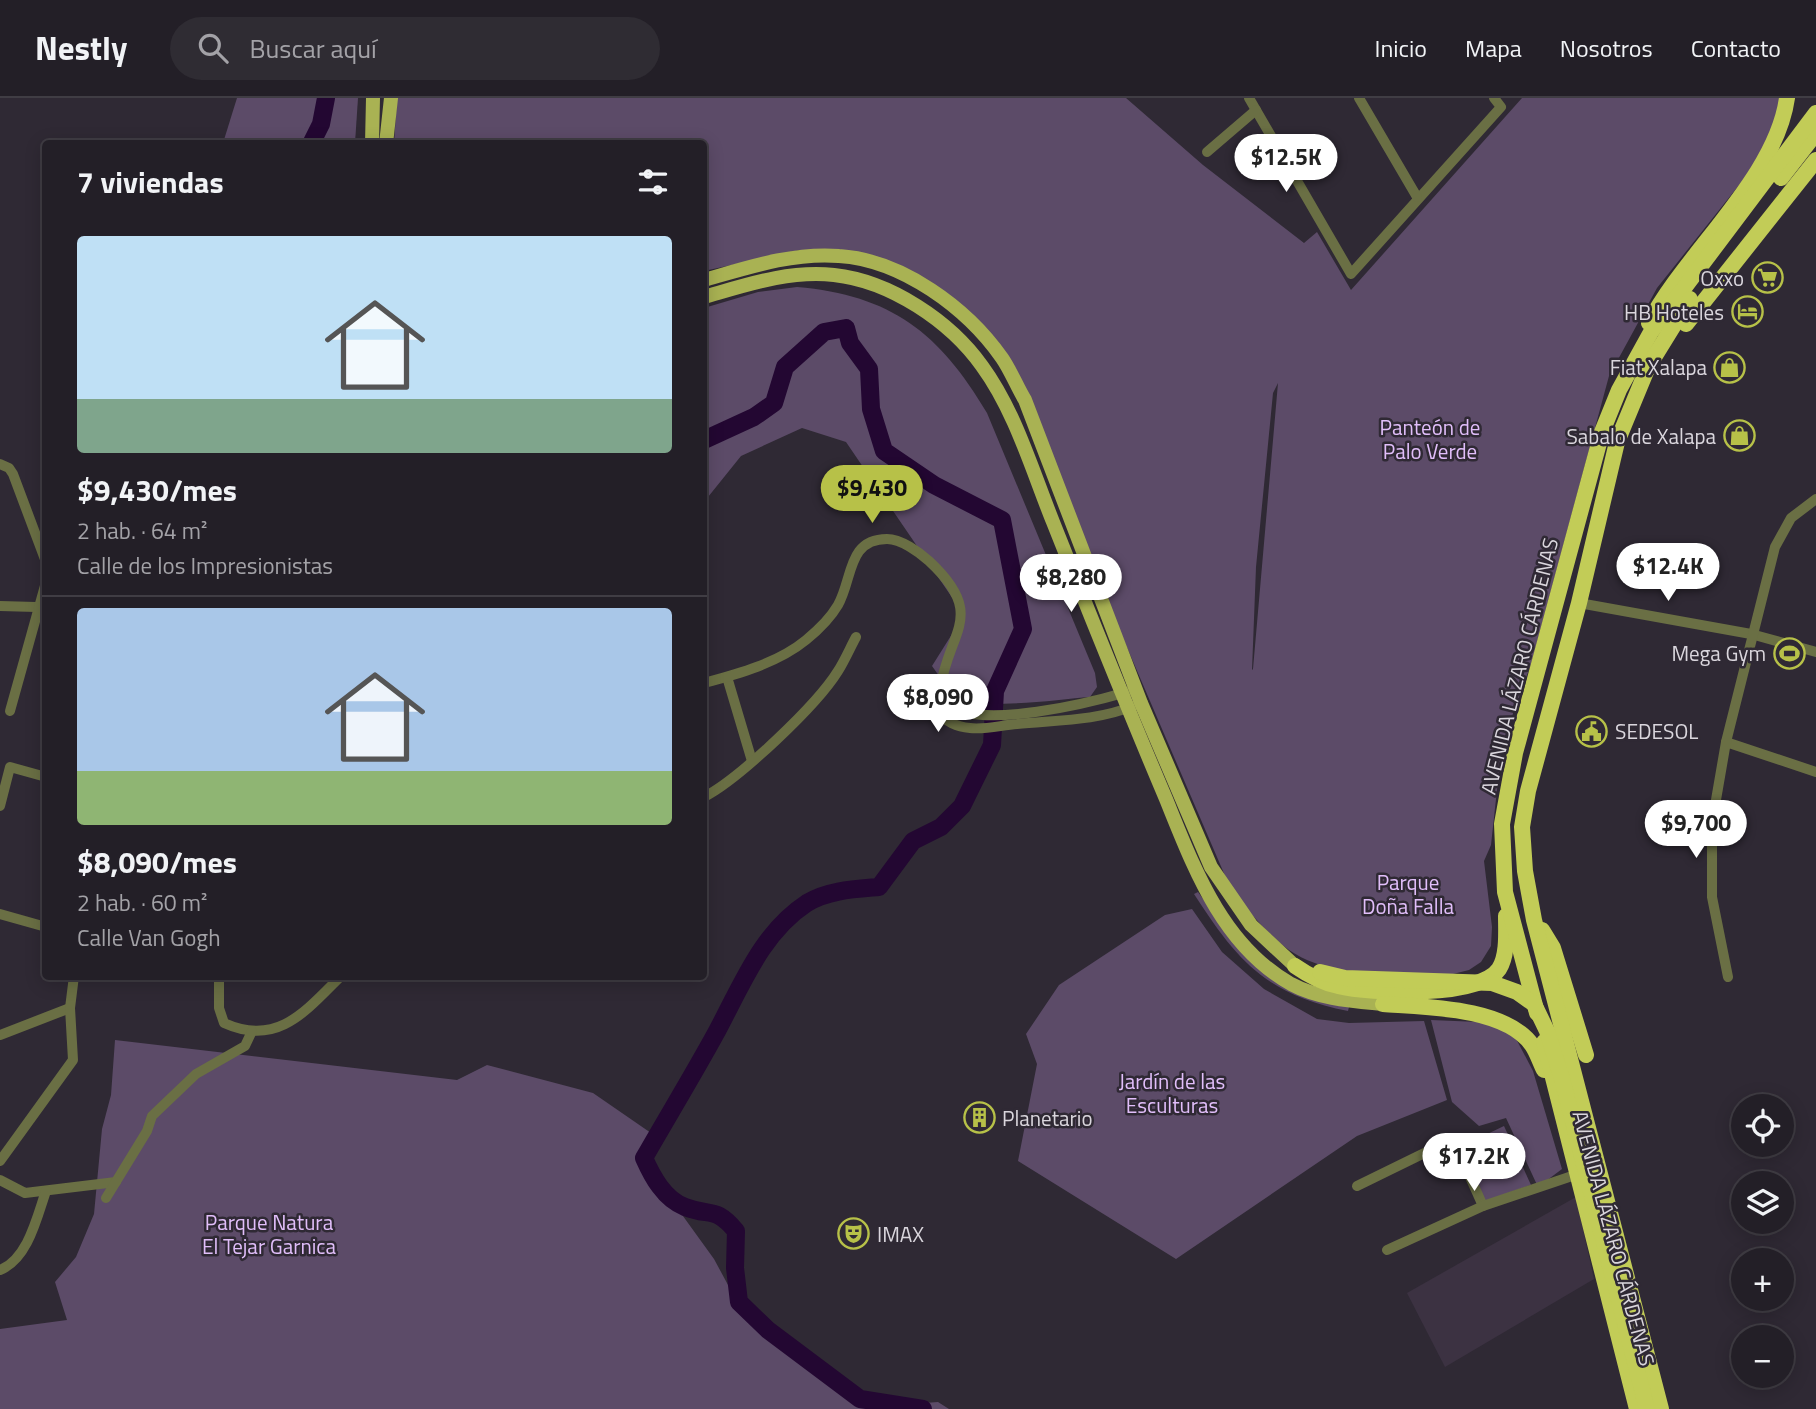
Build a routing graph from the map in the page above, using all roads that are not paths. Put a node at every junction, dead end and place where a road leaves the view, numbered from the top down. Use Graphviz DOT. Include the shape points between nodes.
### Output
graph roads {
  1 [pos="373,98"];
  2 [pos="391,98"];
  3 [pos="1249,98"];
  4 [pos="1359,98"];
  5 [pos="1787,98"];
  6 [pos="1498,103"];
  7 [pos="1256,110"];
  8 [pos="1816,113"];
  9 [pos="1816,133"];
  10 [pos="372,140"];
  11 [pos="386,140"];
  12 [pos="1208,152"];
  13 [pos="1816,160"];
  14 [pos="1417,197"];
  15 [pos="707,279"];
  16 [pos="707,296"];
  17 [pos="1633,362"];
  18 [pos="1635,393"];
  19 [pos="0,464"];
  20 [pos="1816,499"];
  21 [pos="42,551"];
  22 [pos="42,592"];
  23 [pos="1579,603"];
  24 [pos="0,606"];
  25 [pos="36,607"];
  26 [pos="1751,634"];
  27 [pos="856,637"];
  28 [pos="1816,652"];
  29 [pos="727,677"];
  30 [pos="707,682"];
  31 [pos="939,694"];
  32 [pos="1122,694"];
  33 [pos="1135,700"];
  34 [pos="1078,706"];
  35 [pos="10,710"];
  36 [pos="1079,718"];
  37 [pos="1000,720"];
  38 [pos="1726,742"];
  39 [pos="752,761"];
  40 [pos="1816,772"];
  41 [pos="42,775"];
  42 [pos="707,796"];
  43 [pos="0,806"];
  44 [pos="1505,892"];
  45 [pos="0,914"];
  46 [pos="1534,920"];
  47 [pos="42,926"];
  48 [pos="1295,966"];
  49 [pos="1728,977"];
  50 [pos="74,980"];
  51 [pos="219,980"];
  52 [pos="337,980"];
  53 [pos="1383,1004"];
  54 [pos="71,1008"];
  55 [pos="252,1031"];
  56 [pos="0,1035"];
  57 [pos="1587,1055"];
  58 [pos="1554,1092"];
  59 [pos="0,1161"];
  60 [pos="1578,1174"];
  61 [pos="0,1180"];
  62 [pos="116,1182"];
  63 [pos="1357,1186"];
  64 [pos="46,1191"];
  65 [pos="106,1198"];
  66 [pos="1483,1206"];
  67 [pos="1387,1250"];
  68 [pos="0,1270"];
  69 [pos="1637,1409"];
  70 [pos="1647,1409"];
  71 [pos="1661,1409"];
  1 -- 10 [label="main road"];
  2 -- 11 [label="main road"];
  3 -- 7 [label="street"];
  4 -- 14 [label="street"];
  5 -- 17 [label="highway" via="1772,146 1664,295"];
  6 -- 14 [label="street"];
  7 -- 12 [label="street"];
  7 -- 14 [label="street" via="1351,274"];
  8 -- 17 [label="highway, AVENIDA LÁZARO CÁRDENAS"];
  9 -- 18 [label="highway, AVENIDA LÁZARO CÁRDENAS" via="1683,309"];
  13 -- 18 [label="highway" via="1691,316 1653,376"];
  15 -- 33 [label="main road" via="780,260 839,256 907,276 973,324 1002,358 1025,400"];
  16 -- 32 [label="main road" via="773,277 835,275 891,292 952,333 982,366 1009,413"];
  17 -- 44 [label="highway, AVENIDA LÁZARO CÁRDENAS" via="1602,432 1515,753 1502,824"];
  18 -- 23 [label="highway, AVENIDA LÁZARO CÁRDENAS" via="1617,442"];
  19 -- 21 [label="street" via="13,474"];
  20 -- 26 [label="street" via="1782,531"];
  22 -- 25 [label="street"];
  23 -- 26 [label="street"];
  23 -- 46 [label="highway, AVENIDA LÁZARO CÁRDENAS" via="1522,827"];
  24 -- 25 [label="street"];
  25 -- 35 [label="street"];
  26 -- 28 [label="street"];
  26 -- 38 [label="street"];
  27 -- 39 [label="street" via="838,672 814,701"];
  29 -- 30 [label="street"];
  29 -- 31 [label="street" via="805,641 839,604 855,554 870,542 890,538 922,554 956,594 961,614 959,635"];
  29 -- 39 [label="street"];
  31 -- 37 [label="street" via="950,706"];
  31 -- 37 [label="street" via="937,708 943,719 969,728 985,728"];
  32 -- 33 [label="main road"];
  32 -- 34 [label="street"];
  33 -- 36 [label="street"];
  33 -- 48 [label="main road" via="1219,880 1251,925"];
  33 -- 53 [label="main road" via="1201,882 1232,931 1292,984 1336,999"];
  34 -- 36 [label="street"];
  34 -- 37 [label="street"];
  36 -- 37 [label="street"];
  38 -- 40 [label="street"];
  38 -- 49 [label="street" via="1712,823 1712,897"];
  39 -- 42 [label="street"];
  41 -- 43 [label="street" via="10,767"];
  44 -- 48 [label="highway" via="1503,958 1499,968 1475,986 1442,991 1354,989 1314,978"];
  44 -- 58 [label="highway, AVENIDA LÁZARO CÁRDENAS"];
  45 -- 47 [label="street"];
  46 -- 57 [label="highway" via="1553,948"];
  46 -- 71 [label="highway, AVENIDA LÁZARO CÁRDENAS"];
  48 -- 70 [label="highway, bridge" via="1355,979 1492,983 1534,1004 1562,1079"];
  50 -- 54 [label="street"];
  51 -- 55 [label="street" via="224,1023"];
  52 -- 55 [label="street" via="289,1024"];
  53 -- 58 [label="highway" via="1435,1007 1497,1020 1532,1045"];
  54 -- 56 [label="street"];
  54 -- 59 [label="street" via="73,1060"];
  55 -- 62 [label="street" via="245,1046 196,1074 152,1115"];
  58 -- 60 [label="highway, AVENIDA LÁZARO CÁRDENAS"];
  60 -- 66 [label="street"];
  60 -- 69 [label="highway, AVENIDA LÁZARO CÁRDENAS"];
  61 -- 64 [label="street" via="25,1194"];
  62 -- 64 [label="street"];
  62 -- 65 [label="street"];
  63 -- 66 [label="street" via="1453,1139"];
  64 -- 68 [label="street" via="15,1262"];
  66 -- 67 [label="street"];
}
